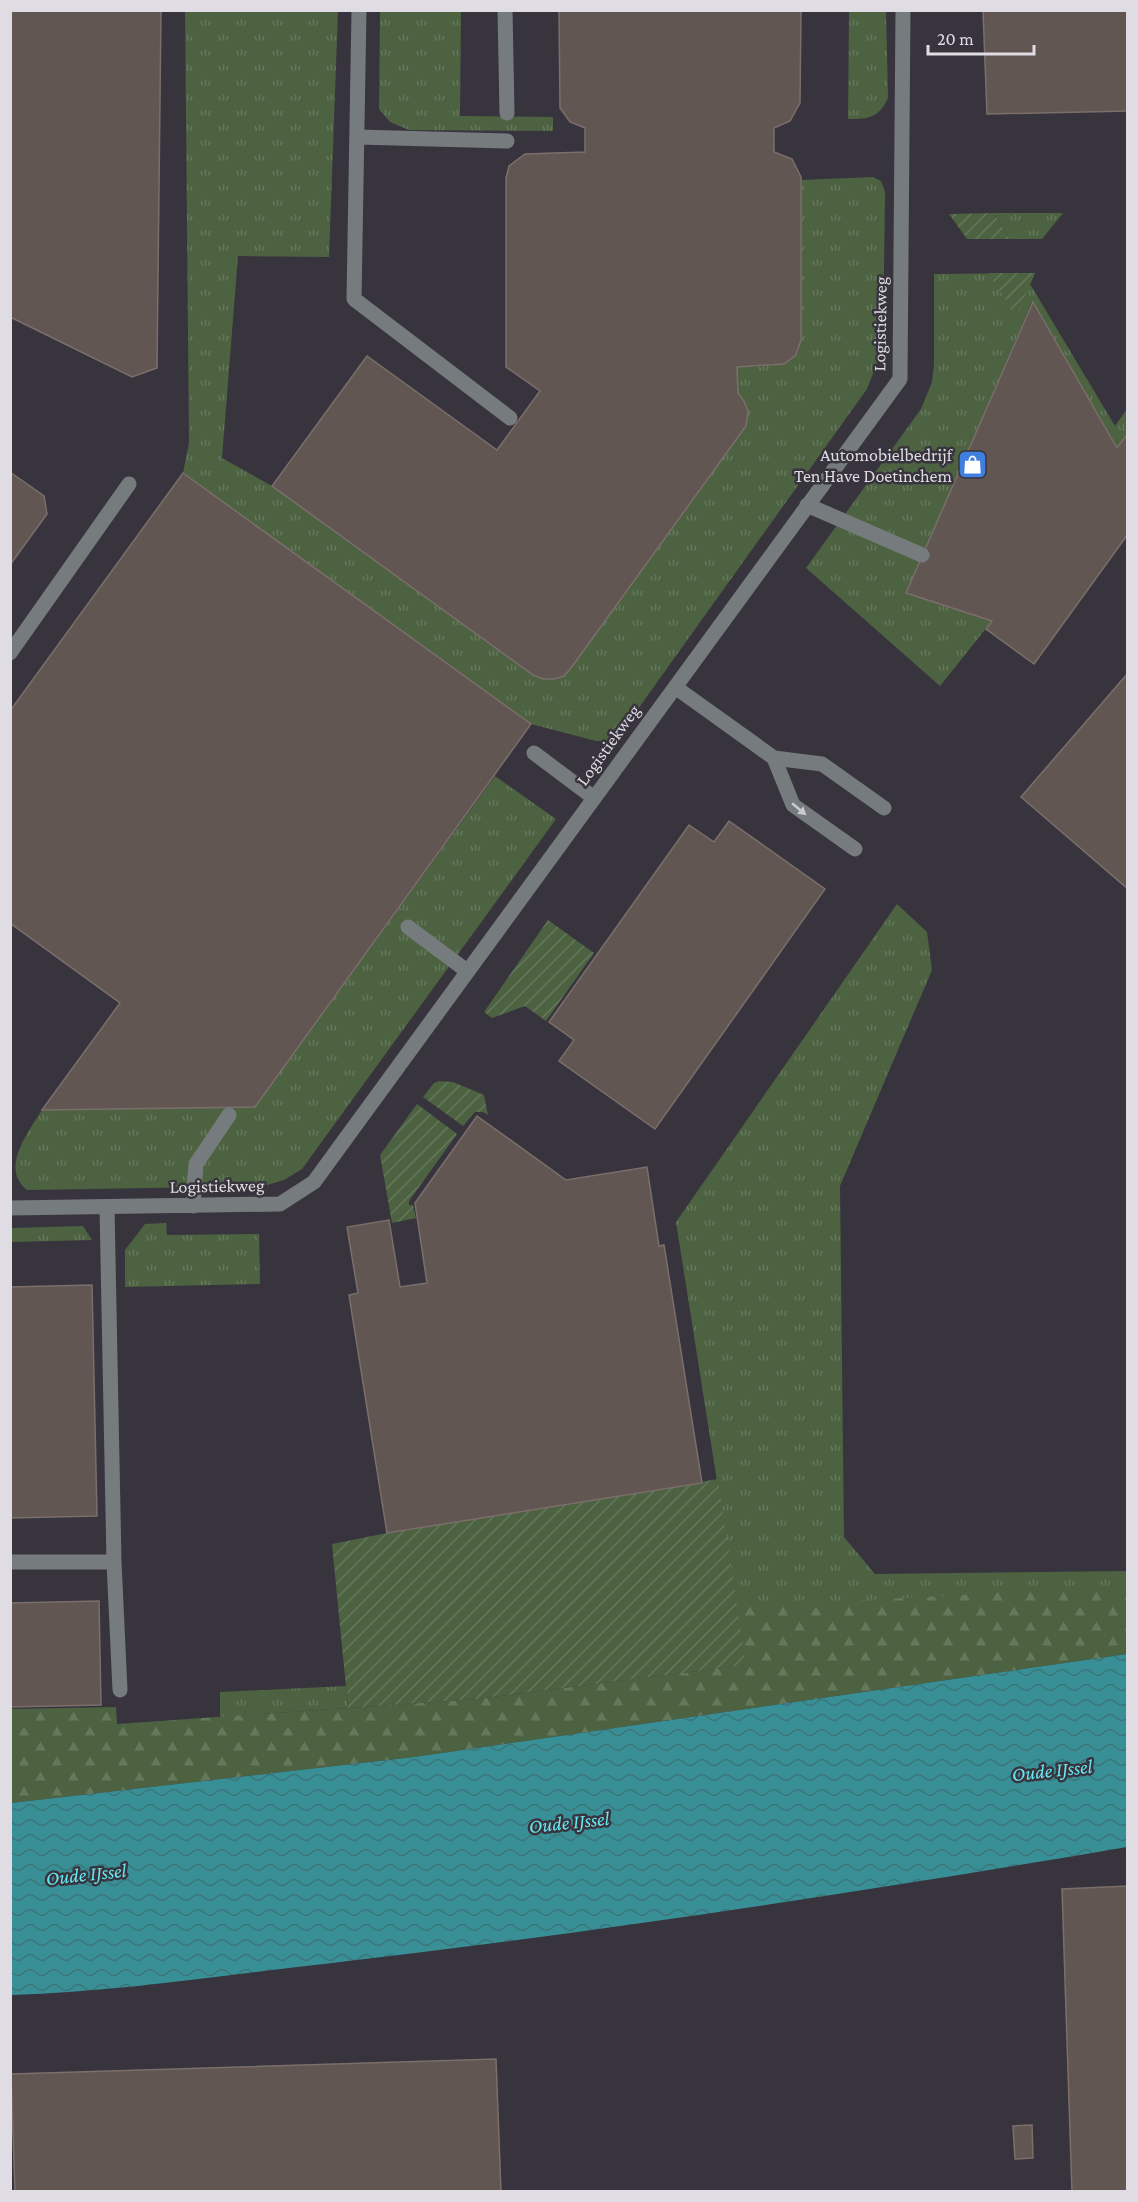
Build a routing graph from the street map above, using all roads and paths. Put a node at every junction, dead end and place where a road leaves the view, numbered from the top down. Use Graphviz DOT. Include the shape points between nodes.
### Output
graph roads {
  1 [pos="359,10"];
  2 [pos="505,10"];
  3 [pos="903,10"];
  4 [pos="507,112"];
  5 [pos="357,137"];
  6 [pos="507,141"];
  7 [pos="510,417"];
  8 [pos="129,483"];
  9 [pos="807,505"];
  10 [pos="922,555"];
  11 [pos="10,653"];
  12 [pos="675,687"];
  13 [pos="534,753"];
  14 [pos="774,758"];
  15 [pos="594,798"];
  16 [pos="884,808"];
  17 [pos="855,849"];
  18 [pos="408,927"];
  19 [pos="467,971"];
  20 [pos="229,1115"];
  21 [pos="193,1206"];
  22 [pos="107,1207"];
  23 [pos="10,1209"];
  24 [pos="10,1562"];
  25 [pos="114,1562"];
  26 [pos="120,1690"];
  1 -- 5 [label="street"];
  2 -- 4 [label="street"];
  3 -- 9 [label="street, Logistiekweg" via="900,379"];
  5 -- 6 [label="street"];
  5 -- 7 [label="street" via="354,299"];
  8 -- 11 [label="street"];
  9 -- 10 [label="street"];
  9 -- 12 [label="street, Logistiekweg"];
  12 -- 14 [label="street"];
  12 -- 15 [label="street, Logistiekweg"];
  13 -- 15 [label="street"];
  14 -- 16 [label="street" via="822,764"];
  14 -- 17 [label="street, one-way" via="793,806"];
  15 -- 19 [label="street, Logistiekweg"];
  18 -- 19 [label="street"];
  19 -- 21 [label="street, Logistiekweg" via="314,1182 280,1204"];
  20 -- 21 [label="street" via="196,1164"];
  21 -- 22 [label="street, Logistiekweg"];
  22 -- 23 [label="street, Logistiekweg"];
  22 -- 25 [label="street"];
  24 -- 25 [label="street"];
  25 -- 26 [label="street"];
}
